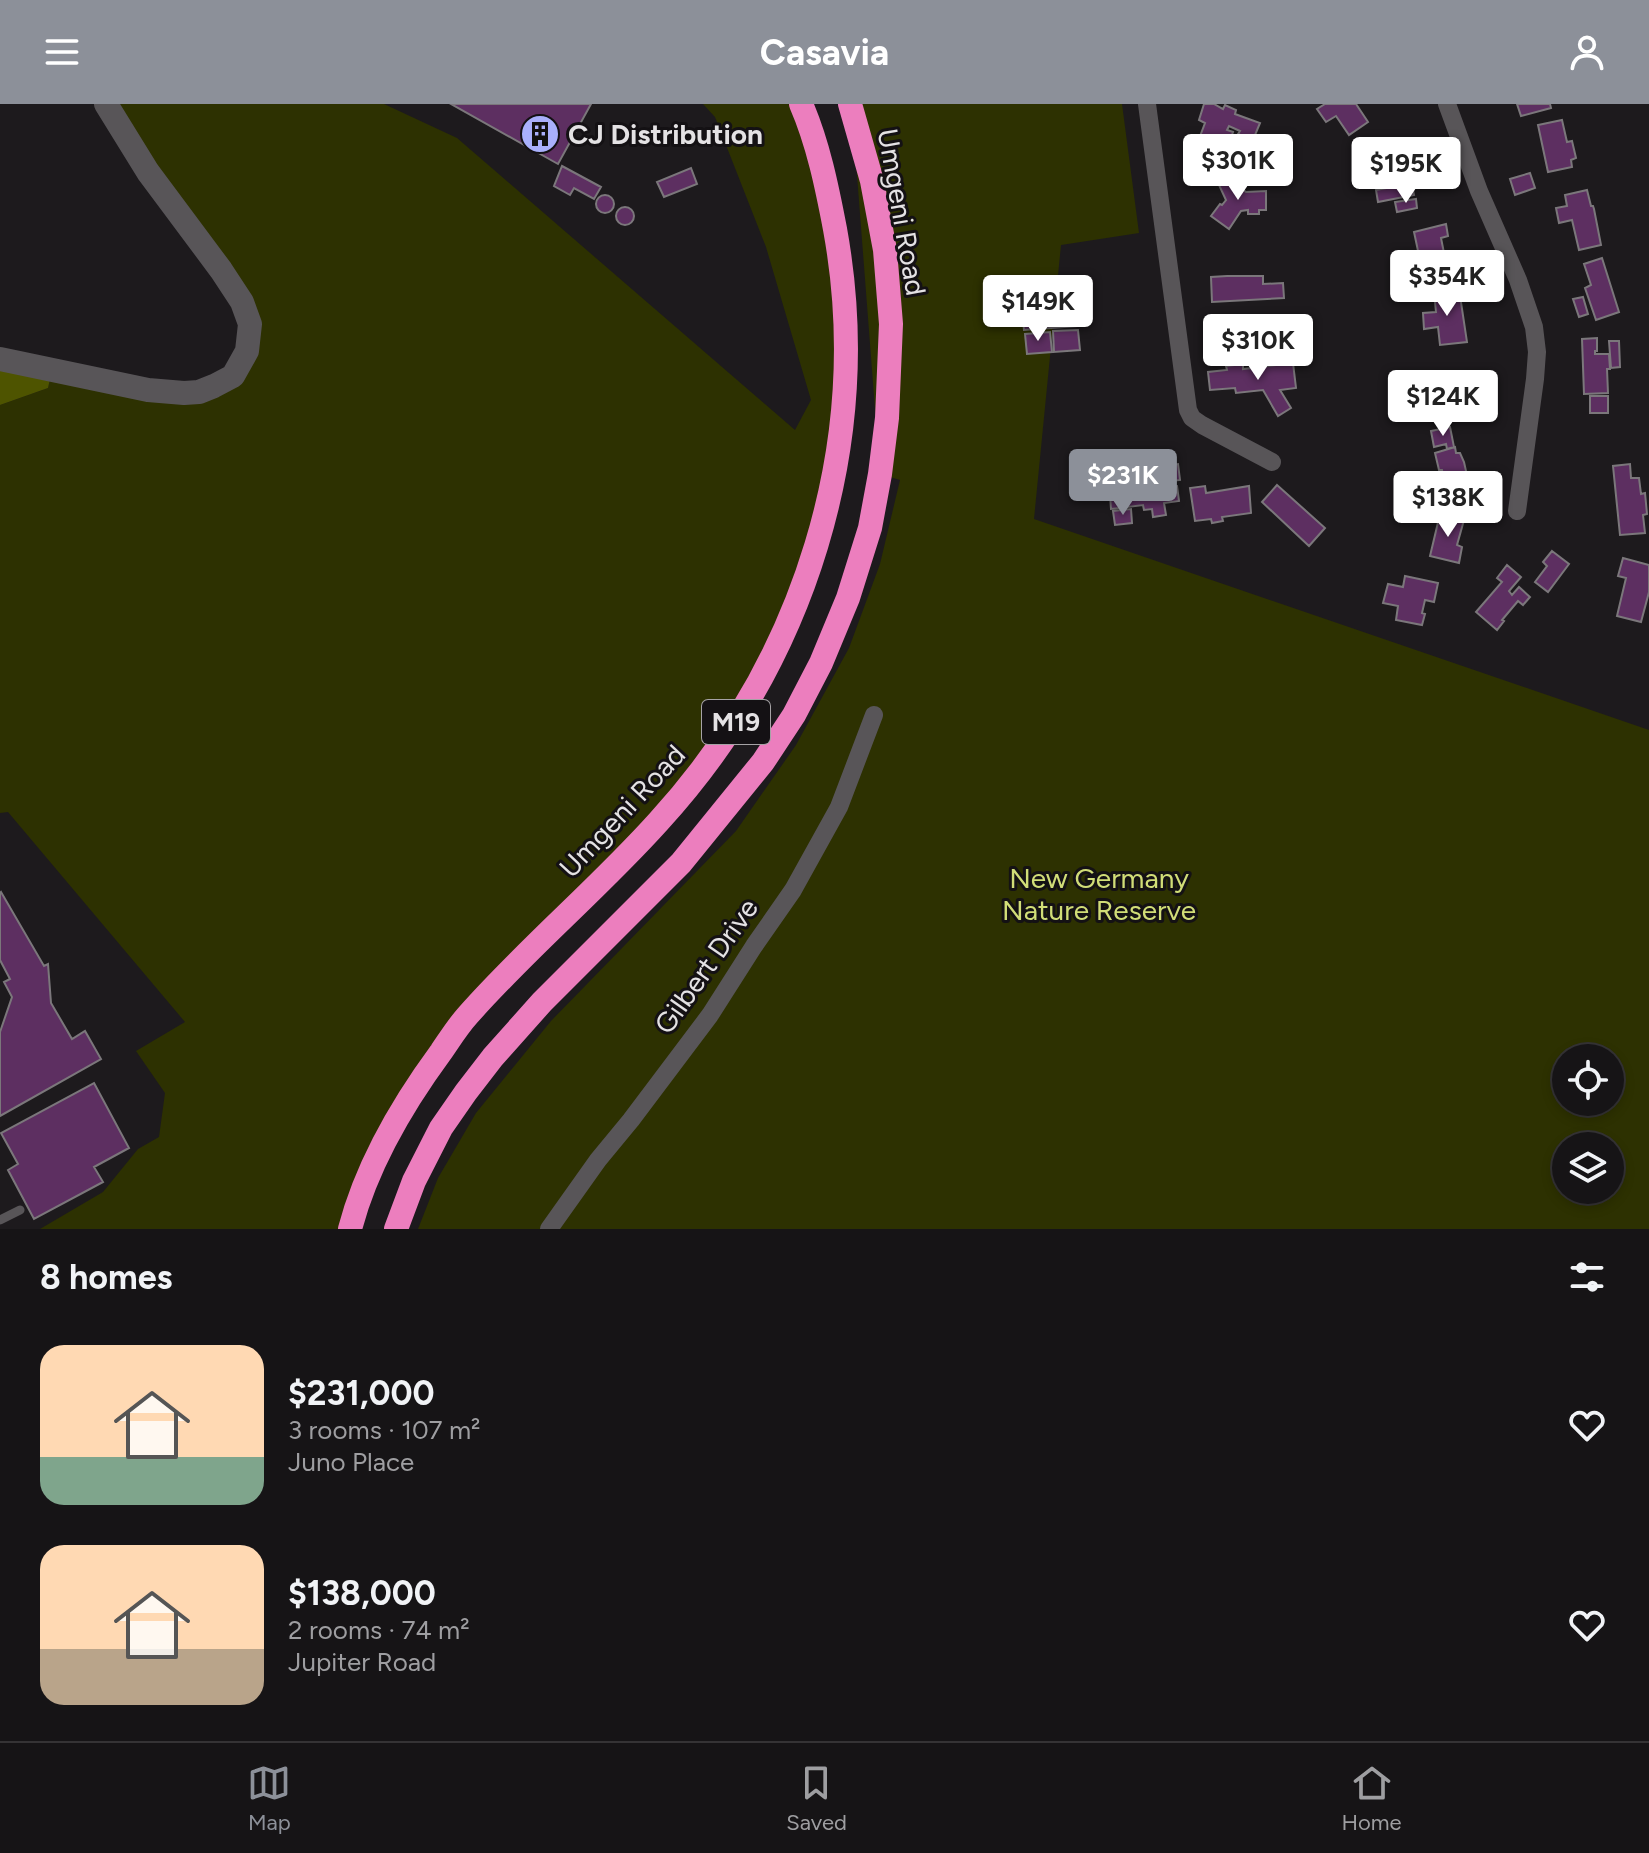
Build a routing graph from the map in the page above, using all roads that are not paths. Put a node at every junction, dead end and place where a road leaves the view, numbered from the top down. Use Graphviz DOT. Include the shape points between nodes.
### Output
graph roads {
  1 [pos="106,104"];
  2 [pos="801,104"];
  3 [pos="1147,104"];
  4 [pos="1447,104"];
  5 [pos="851,106"];
  6 [pos="0,359"];
  7 [pos="1272,462"];
  8 [pos="1517,511"];
  9 [pos="874,715"];
  10 [pos="20,1210"];
  11 [pos="0,1220"];
  12 [pos="350,1229"];
  13 [pos="396,1229"];
  14 [pos="549,1229"];
  1 -- 6 [label="street" via="242,302 250,324 247,351 233,376 184,393"];
  2 -- 12 [label="highway, Umgeni Road / M19" via="828,188 840,254 845,360 838,455 801,593 766,670 700,774 467,1017 425,1074 386,1139"];
  3 -- 7 [label="street" via="1188,410 1202,425"];
  4 -- 8 [label="street" via="1534,327 1535,379"];
  5 -- 13 [label="highway, Umgeni Road / M19" via="885,250 891,324 880,474 848,598 821,663 763,762 681,863 484,1068 441,1128"];
  9 -- 14 [label="street, Gilbert Drive" via="839,807 793,890 710,1015"];
  10 -- 11 [label="lane"];
}
